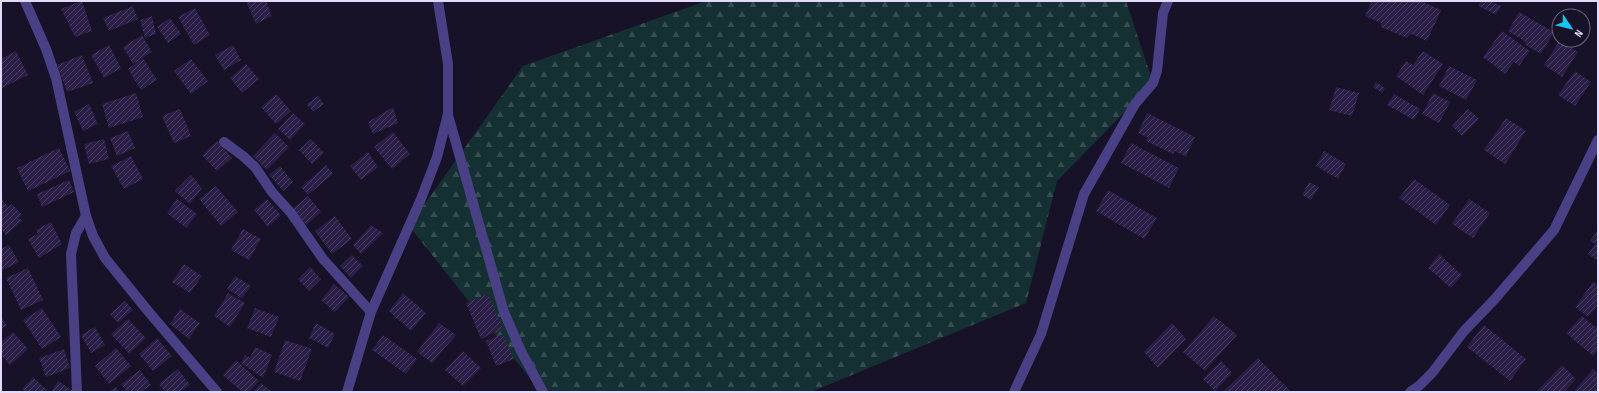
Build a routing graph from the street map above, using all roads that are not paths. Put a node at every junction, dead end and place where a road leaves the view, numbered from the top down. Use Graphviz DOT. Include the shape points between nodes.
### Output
graph roads {
  1 [pos="25,1"];
  2 [pos="438,1"];
  3 [pos="1168,1"];
  4 [pos="448,114"];
  5 [pos="1598,140"];
  6 [pos="224,142"];
  7 [pos="86,216"];
  8 [pos="371,312"];
  9 [pos="77,392"];
  10 [pos="217,392"];
  11 [pos="347,392"];
  12 [pos="543,392"];
  13 [pos="1014,392"];
  14 [pos="1410,392"];
  1 -- 7 [label="street" via="56,78"];
  2 -- 4 [label="street" via="448,64"];
  3 -- 13 [label="street" via="1163,13 1157,71 1153,83 1136,104 1084,194 1041,334"];
  4 -- 8 [label="street" via="438,157"];
  4 -- 12 [label="street" via="504,312"];
  5 -- 14 [label="street" via="1554,230 1464,331 1432,373"];
  6 -- 8 [label="street" via="255,167 323,260"];
  7 -- 9 [label="street" via="76,233 71,254"];
  7 -- 10 [label="street" via="105,258"];
  8 -- 11 [label="street"];
}
